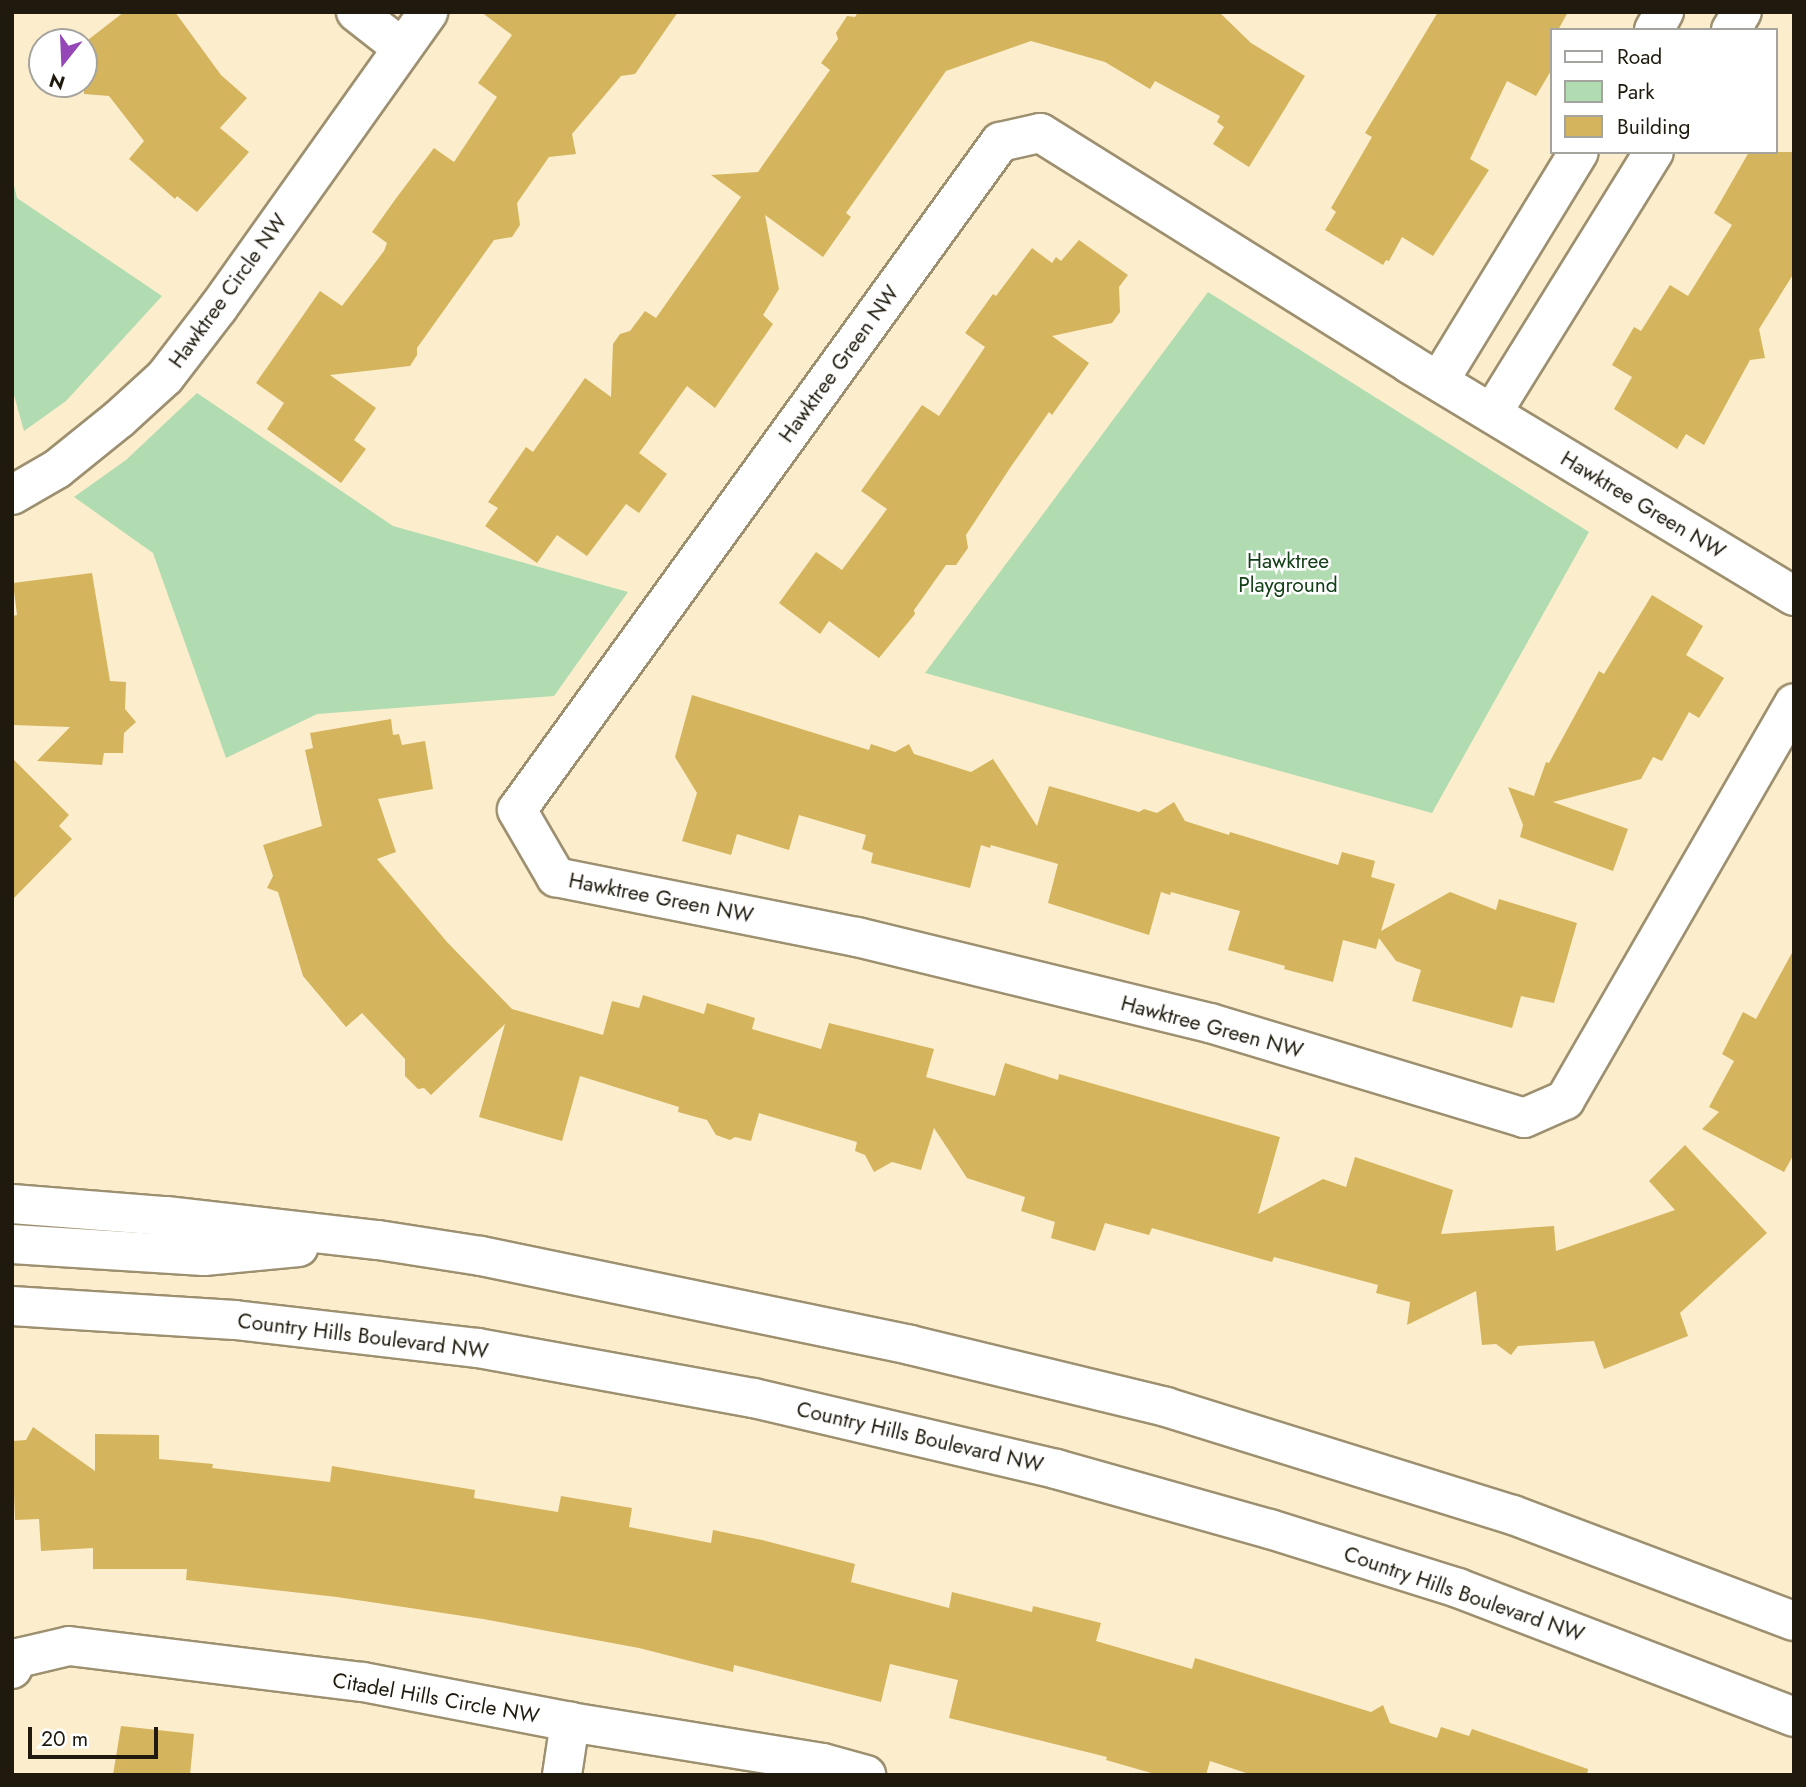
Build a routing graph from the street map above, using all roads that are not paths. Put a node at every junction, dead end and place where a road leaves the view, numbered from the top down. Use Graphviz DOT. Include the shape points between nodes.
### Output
graph roads {
  1 [pos="356,12"];
  2 [pos="428,12"];
  3 [pos="1664,12"];
  4 [pos="1742,12"];
  5 [pos="1655,28"];
  6 [pos="1732,28"];
  7 [pos="402,48"];
  8 [pos="1578,154"];
  9 [pos="1653,154"];
  10 [pos="1440,381"];
  11 [pos="1492,413"];
  12 [pos="12,495"];
  13 [pos="1794,596"];
  14 [pos="1794,703"];
  15 [pos="12,1204"];
  16 [pos="378,1240"];
  17 [pos="12,1244"];
  18 [pos="12,1306"];
  19 [pos="1794,1620"];
  20 [pos="12,1670"];
  21 [pos="1794,1717"];
  22 [pos="570,1722"];
  23 [pos="562,1775"];
  24 [pos="866,1775"];
  1 -- 7 [label="street"];
  2 -- 7 [label="street, Hawktree Circle NW"];
  3 -- 5 [label="street"];
  4 -- 6 [label="street"];
  7 -- 12 [label="street, Hawktree Circle NW" via="165,377 57,469"];
  8 -- 10 [label="street"];
  9 -- 11 [label="street"];
  10 -- 11 [label="street, Hawktree Green NW"];
  10 -- 14 [label="street, Hawktree Green NW" via="1040,133 1000,142 517,810 556,877 857,937 1210,1023 1524,1118 1565,1100"];
  11 -- 13 [label="street, Hawktree Green NW"];
  15 -- 16 [label="street"];
  16 -- 17 [label="street" via="204,1256"];
  16 -- 19 [label="street" via="481,1256 910,1345 1166,1407 1513,1515"];
  18 -- 21 [label="street, Country Hills Boulevard NW" via="235,1320 478,1348 754,1398 1056,1469 1270,1529 1458,1588"];
  20 -- 22 [label="street, Citadel Hills Circle NW" via="18,1658 69,1646 362,1682"];
  22 -- 23 [label="street"];
  22 -- 24 [label="street, Citadel Hills Circle NW" via="823,1763"];
}
